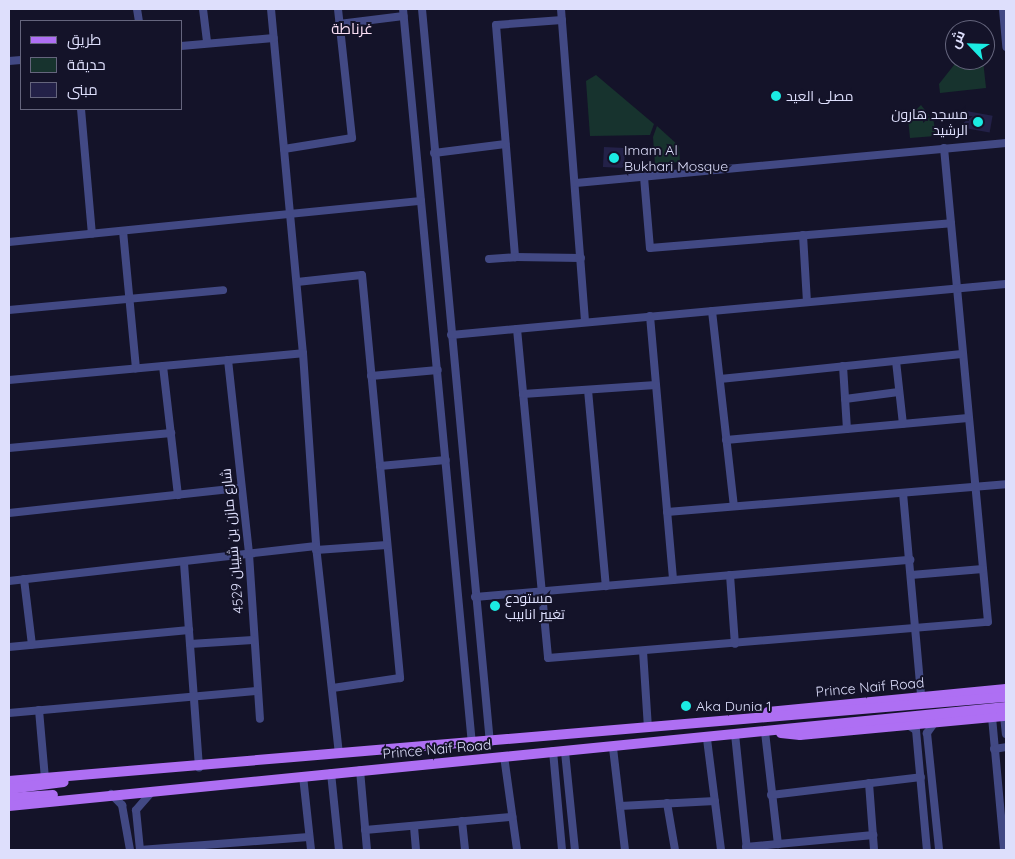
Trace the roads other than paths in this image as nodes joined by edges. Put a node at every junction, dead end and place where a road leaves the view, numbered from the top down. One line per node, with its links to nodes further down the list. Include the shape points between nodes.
1 (203, 9): 11 (street)
2 (271, 9): 10 (street)
3 (338, 9): 9 (street)
4 (422, 9): 19 (street)
5 (561, 9): 8 (street)
6 (1003, 9): 13 (street)
7 (403, 13): 9 (street); 22 (street)
8 (562, 20): 16 (street, via 496,25); 21 (street)
9 (339, 24): 18 (street, via 352,138)
10 (274, 38): 11 (street); 18 (street)
11 (207, 43): 12 (street)
12 (182, 46)
13 (1006, 47)
14 (81, 110): 26 (street)
15 (1006, 143): 17 (street)
16 (506, 144): 19 (street); 29 (street)
17 (944, 148): 20 (street); 24 (street)
18 (284, 149): 23 (street)
19 (434, 153): 43 (street)
20 (644, 177): 21 (street); 27 (street, via 650,248)
21 (576, 183): 30 (street)
22 (421, 200): 23 (street); 51 (street)
23 (290, 215): 25 (street); 32 (street)
24 (951, 223): 27 (street); 34 (street)
25 (123, 231): 26 (street); 36 (street)
26 (92, 234): 28 (street)
27 (803, 235): 37 (street)
28 (9, 242)
29 (515, 257): 30 (street); 31 (street)
30 (581, 258): 41 (street)
31 (489, 259)
32 (297, 282): 44 (street); 52 (street, via 362,275)
33 (1006, 284): 34 (street)
34 (956, 288): 37 (street); 45 (street)
35 (223, 290): 36 (street)
36 (129, 299): 38 (street); 50 (street)
37 (807, 302): 39 (street)
38 (9, 310)
39 (712, 311): 40 (street); 53 (street)
40 (650, 316): 41 (street); 55 (street)
41 (585, 322): 42 (street)
42 (517, 329): 43 (street); 58 (street)
43 (451, 335): 89 (street)
44 (304, 353): 46 (street); 77 (street)
45 (962, 354): 47 (street); 60 (street)
46 (228, 360): 48 (street); 70 (street, شارع مازن بن شيبان 4529)
47 (896, 361): 49 (street); 57 (street)
48 (164, 366): 50 (street); 63 (street)
49 (844, 366): 53 (street); 59 (street)
50 (136, 368): 54 (street)
51 (438, 370): 52 (street); 66 (street)
52 (371, 376): 67 (street)
53 (720, 379): 64 (street)
54 (9, 380)
55 (656, 385): 56 (street); 74 (street)
56 (588, 390): 58 (street); 87 (street)
57 (899, 392): 59 (street); 61 (street)
58 (523, 394): 88 (street)
59 (845, 399): 62 (street)
60 (968, 418): 61 (street); 69 (street)
61 (903, 424): 62 (street)
62 (847, 429): 64 (street)
63 (171, 433): 65 (street); 72 (street)
64 (726, 440): 73 (street)
65 (9, 448)
66 (446, 460): 67 (street); 107 (street)
67 (380, 466): 76 (street)
68 (1006, 484): 69 (street)
69 (974, 487): 71 (street); 81 (street)
70 (240, 488): 72 (street); 78 (street, شارع مازن بن شيبان 4529)
71 (903, 493): 73 (street); 79 (street)
72 (178, 495): 75 (street)
73 (734, 506): 74 (street)
74 (668, 512): 85 (street)
75 (9, 513)
76 (387, 545): 77 (street); 98 (street, via 400,678)
77 (316, 548): 78 (street); 98 (street)
78 (249, 554): 80 (street); 92 (street, شارع مازن بن شيبان 4529)
79 (910, 560): 82 (street); 83 (street)
80 (184, 562): 84 (street); 90 (street)
81 (983, 569): 82 (street); 91 (street, via 988,622)
82 (911, 575): 91 (street)
83 (730, 576): 85 (street); 95 (street)
84 (24, 579): 86 (street); 93 (street)
85 (674, 580): 87 (street)
86 (9, 581)
87 (606, 586): 88 (street)
88 (541, 592): 89 (street); 97 (street, via 548,658)
89 (475, 597): 108 (street)
90 (189, 630): 93 (street); 94 (street)
91 (914, 631): 95 (street); 102 (street)
92 (253, 640): 94 (street); 100 (street, شارع مازن بن شيبان 4529)
93 (32, 644): 96 (street)
94 (190, 644): 101 (street)
95 (736, 644): 97 (street)
96 (9, 647)
97 (643, 651): 114 (street)
98 (333, 688): 126 (street)
99 (1006, 689): 102 (main road, Prince Naif Road)
100 (257, 691): 101 (street); 111 (street, شارع مازن بن شيبان 4529)
101 (194, 696): 104 (street); 128 (street)
102 (921, 696): 109 (main road, Prince Naif Road, via 795,707)
103 (1006, 697): 109 (main road, Prince Naif Road, via 798,716)
104 (39, 710): 105 (street); 134 (street)
105 (9, 713)
106 (1006, 713): 110 (main road, Prince Naif Road); 115 (main road, Prince Naif Road); 117 (street)
107 (470, 716): 108 (street, via 478,720); 120 (street)
108 (486, 716): 119 (street)
109 (736, 717): 114 (main road, Prince Naif Road)
110 (992, 717): 112 (main road, Prince Naif Road); 123 (street)
111 (260, 718)
112 (935, 722): 113 (main road, Prince Naif Road); 172 (street, via 927,733)
113 (908, 724): 115 (main road, Prince Naif Road, via 800,735); 133 (street, via 916,730)
114 (648, 728): 119 (main road, Prince Naif Road)
115 (765, 732): 116 (main road, Prince Naif Road); 141 (street)
116 (735, 734): 118 (main road, Prince Naif Road); 156 (street)
117 (1006, 734)
118 (707, 740): 122 (main road, Prince Naif Road); 144 (street)
119 (490, 743): 120 (main road, Prince Naif Road)
120 (472, 745): 126 (main road, Prince Naif Road)
121 (1006, 747): 123 (street)
122 (613, 748): 125 (main road, Prince Naif Road); 147 (street)
123 (994, 749): 173 (street)
124 (553, 751): 125 (main road, Prince Naif Road); 127 (main road, Prince Naif Road); 142 (street)
125 (565, 752): 140 (street)
126 (339, 754): 128 (main road, Prince Naif Road)
127 (504, 756): 129 (main road, Prince Naif Road); 148 (street)
128 (199, 768): 130 (main road, Prince Naif Road)
129 (360, 770): 131 (main road, Prince Naif Road); 151 (street)
130 (117, 773): 134 (main road, Prince Naif Road); 137 (main road, Prince Naif Road)
131 (331, 773): 132 (main road, Prince Naif Road); 160 (street)
132 (303, 776): 138 (main road, Prince Naif Road); 153 (street)
133 (921, 777): 136 (street); 171 (street)
134 (45, 778): 135 (main road, Prince Naif Road)
135 (9, 782)
136 (869, 783): 141 (street); 152 (street)
137 (9, 789)
138 (151, 793): 139 (main road, Prince Naif Road); 158 (street, via 136,810)
139 (111, 794): 143 (main road, Prince Naif Road); 146 (main road, Prince Naif Road); 157 (street, via 122,806)
140 (570, 795): 142 (street); 166 (street)
141 (771, 796): 154 (street)
142 (557, 797): 165 (street)
143 (9, 798)
144 (715, 801): 145 (street); 169 (street)
145 (667, 803): 147 (street); 168 (street)
146 (9, 806)
147 (620, 806): 167 (street)
148 (512, 817): 149 (street); 164 (street)
149 (462, 821): 150 (street); 163 (street)
150 (414, 827): 151 (street); 162 (street)
151 (366, 830): 161 (street)
152 (873, 835): 154 (street); 170 (street)
153 (309, 837): 155 (street); 159 (street)
154 (778, 844): 156 (street)
155 (191, 848): 158 (street)
156 (747, 848)
157 (130, 850)
158 (140, 850)
159 (311, 850)
160 (339, 850)
161 (367, 850)
162 (416, 850)
163 (466, 850)
164 (517, 850)
165 (562, 850)
166 (575, 850)
167 (625, 850)
168 (675, 850)
169 (721, 850)
170 (874, 850)
171 (927, 850)
172 (939, 850)
173 (1004, 850)

